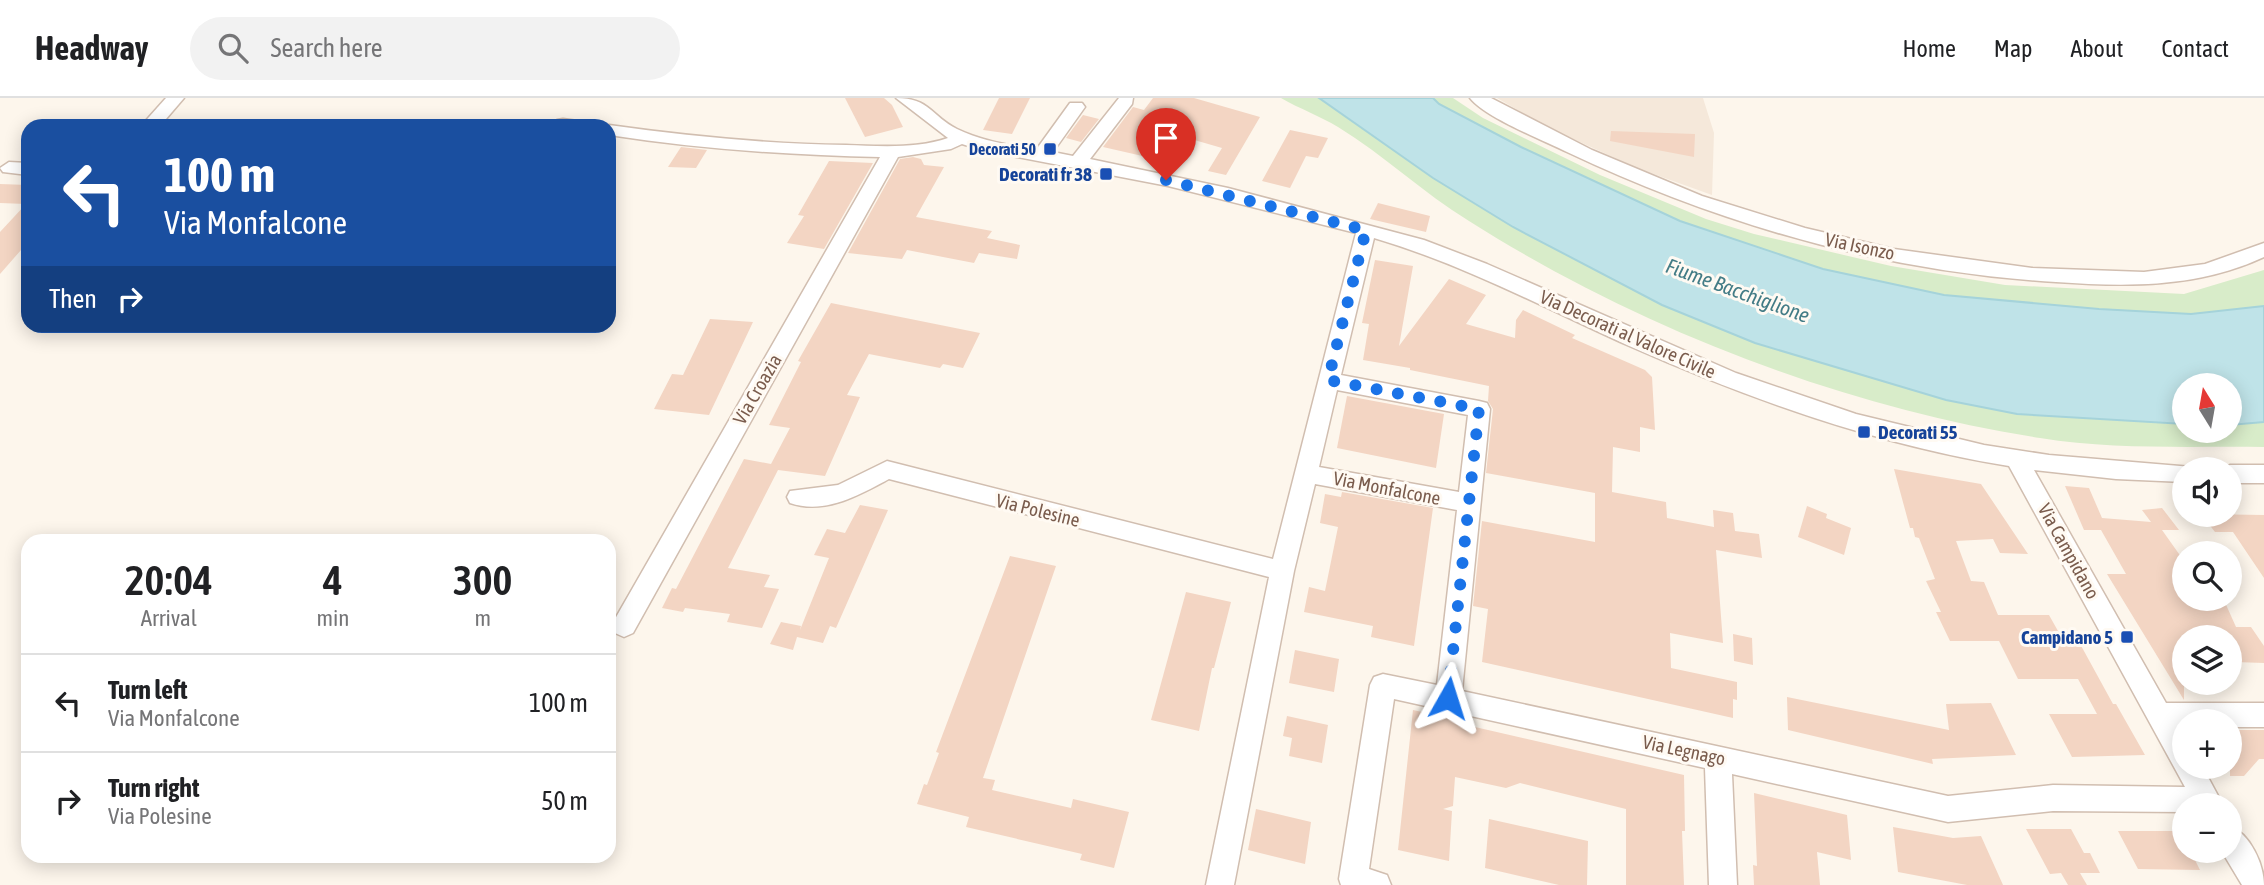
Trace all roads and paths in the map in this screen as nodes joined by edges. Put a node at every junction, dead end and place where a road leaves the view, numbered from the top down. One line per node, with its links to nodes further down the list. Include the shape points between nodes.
1 (175, 98): 6 (street)
2 (905, 98): 8 (street, Via Decorati al Valore Civile)
3 (1479, 98): 15 (street, Via Isonzo, via 1610,165 1699,202 1773,226 1890,253 2011,272 2103,278 2181,275 2241,260)
4 (1126, 100): 11 (street)
5 (1076, 107): 10 (street)
6 (156, 119)
7 (616, 131): 9 (street, via 747,147)
8 (960, 137): 9 (street, via 950,144); 10 (street, Via Decorati al Valore Civile)
9 (892, 152): 25 (street, Via Croazia)
10 (1041, 156): 11 (street, Via Decorati al Valore Civile)
11 (1077, 163): 14 (street, Via Decorati al Valore Civile, via 1211,189)
12 (9, 168): 13 (street)
13 (21, 169)
14 (1366, 230): 16 (street); 17 (street, Via Decorati al Valore Civile, via 1462,261 1666,353 1774,395 1934,444)
15 (2264, 249)
16 (1328, 380): 19 (street); 23 (street, Via Monfalcone, via 1479,409)
17 (2018, 461): 18 (street, Via Decorati al Valore Civile); 27 (street, Via Campidano)
18 (2172, 472)
19 (1305, 473): 23 (street, Via Monfalcone); 24 (street)
20 (2242, 474): 21 (street)
21 (2264, 474)
22 (798, 497): 24 (street, Via Polesine, via 842,494 892,470)
23 (1469, 503): 26 (street, Via Monfalcone)
24 (1282, 571): 33 (street)
25 (624, 626)
26 (1448, 698): 30 (street, Via Legnago); 34 (street, Via Legnago, via 1383,685 1353,879)
27 (2160, 715): 28 (street); 29 (street, Via Campidano)
28 (2264, 715)
29 (2172, 738)
30 (1718, 757): 31 (street, Via Legnago, via 1948,809 2053,797); 35 (street)
31 (2172, 801)
32 (2242, 859): 36 (street)
33 (1220, 885)
34 (1377, 885)
35 (1723, 885)
36 (2258, 885)

